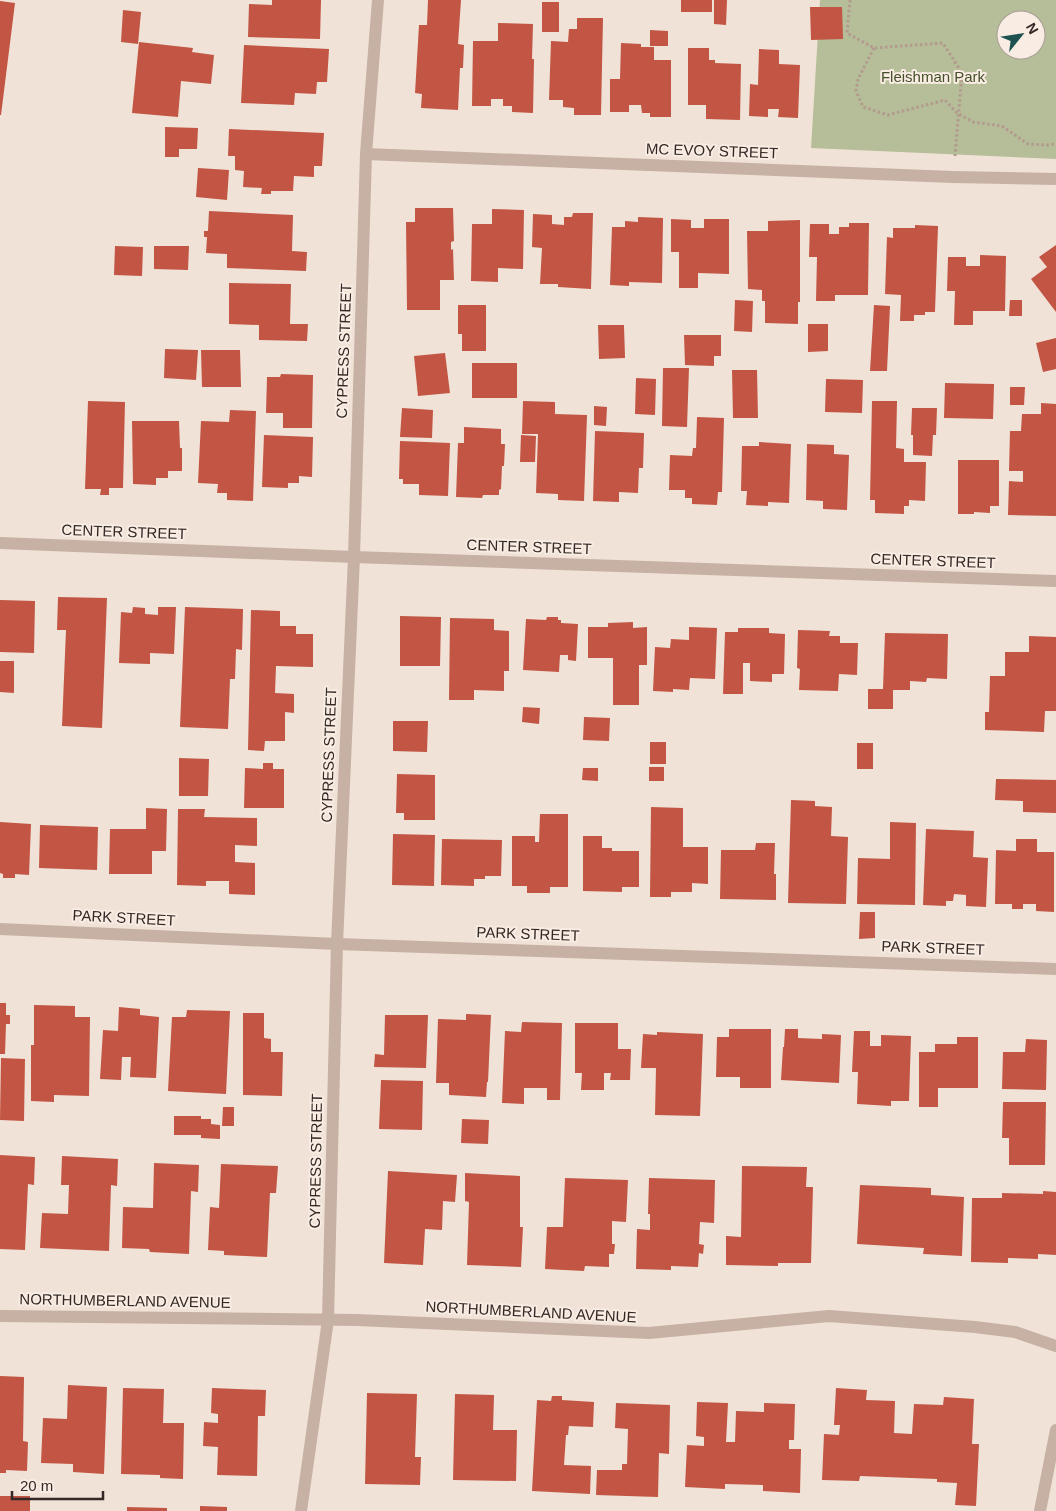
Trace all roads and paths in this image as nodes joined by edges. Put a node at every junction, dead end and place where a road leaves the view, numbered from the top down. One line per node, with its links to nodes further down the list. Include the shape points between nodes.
1 (378, 0): 6 (street, CYPRESS STREET)
2 (850, 0): 3 (path, via 847,33)
3 (874, 48): 4 (path, via 943,43 962,72); 4 (path, via 858,79 856,91 863,108 888,115 945,100)
4 (958, 114): 5 (path, via 973,122 1002,126 1028,144); 7 (path)
5 (1056, 144)
6 (366, 154): 7 (street, MC EVOY STREET); 10 (street, CYPRESS STREET)
7 (953, 176): 8 (street, MC EVOY STREET)
8 (1056, 179)
9 (0, 543): 10 (street, CENTER STREET)
10 (354, 557): 11 (street, CENTER STREET); 13 (street, CYPRESS STREET)
11 (1056, 581)
12 (0, 929): 13 (street, PARK STREET)
13 (338, 944): 14 (street, PARK STREET); 16 (street, CYPRESS STREET)
14 (1056, 969)
15 (0, 1316): 16 (street, NORTHUMBERLAND AVENUE)
16 (328, 1320): 17 (street, NORTHUMBERLAND AVENUE, via 649,1333 829,1316 1015,1332); 19 (street, CYPRESS STREET)
17 (1056, 1346)
18 (1056, 1430): 20 (street)
19 (302, 1511)
20 (1040, 1511)

